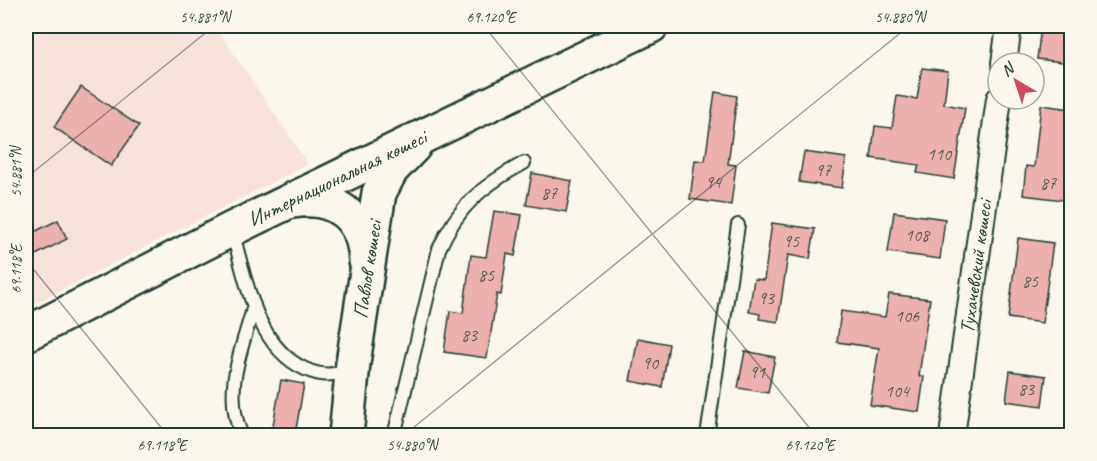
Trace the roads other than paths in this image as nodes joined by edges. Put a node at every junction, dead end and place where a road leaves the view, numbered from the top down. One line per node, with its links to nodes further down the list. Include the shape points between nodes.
1 (651, 26): 5 (street, Интернациональная көшесі)
2 (1009, 26): 3 (street)
3 (1006, 51)
4 (997, 111): 18 (street, Тухачевский көшесі)
5 (439, 128): 7 (street, Интернациональная көшесі); 10 (street, Павлов көшесі, via 399,159 385,180 376,208)
6 (524, 163): 16 (lane, via 501,175 472,199 445,236)
7 (291, 201): 9 (street, Интернациональная көшесі); 10 (street, via 330,203 350,216 362,236)
8 (738, 225): 17 (lane)
9 (232, 230): 11 (lane); 12 (street, Интернациональная көшесі)
10 (366, 275): 13 (street, Павлов көшесі)
11 (254, 305): 13 (lane, via 266,333 300,367 330,375); 14 (lane, via 232,387 234,415)
12 (26, 334)
13 (353, 363): 15 (street, Павлов көшесі)
14 (242, 435)
15 (345, 435)
16 (394, 435)
17 (707, 435)
18 (952, 435)

